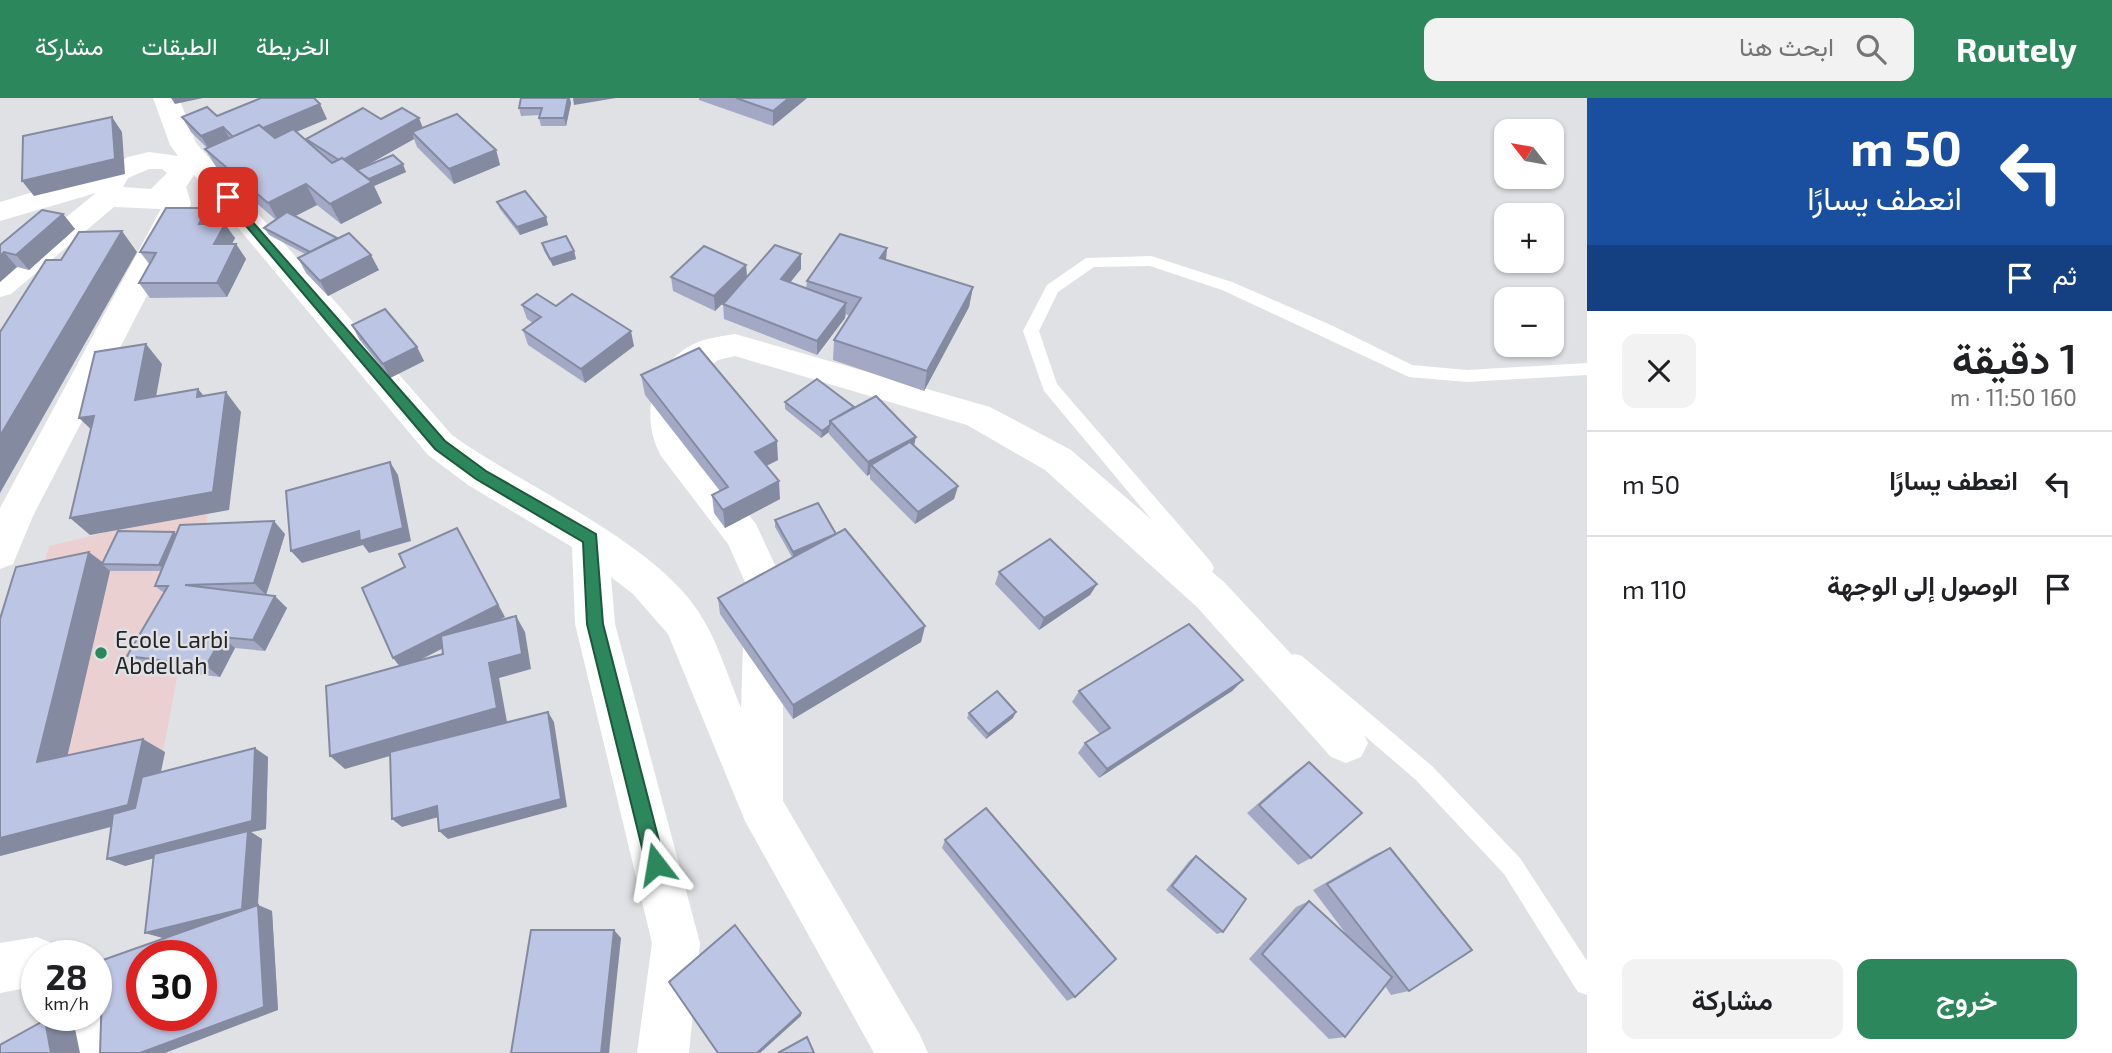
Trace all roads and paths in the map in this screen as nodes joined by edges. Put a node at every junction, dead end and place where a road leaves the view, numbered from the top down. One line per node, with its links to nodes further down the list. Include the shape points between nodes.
1 (166, 98): 2 (street)
2 (177, 178): 3 (street, via 128,201); 3 (street, via 131,165); 7 (street, via 440,445 481,475); 8 (street, via 173,218 15,515)
3 (112, 186): 4 (street); 5 (street)
4 (0, 212)
5 (0, 287)
6 (1587, 369): 13 (lane, via 1467,376 1409,372 1227,286 1151,261 1091,262 1052,289 1031,331 1050,387 1186,550 1277,647 1424,773 1512,866)
7 (590, 539): 10 (street, via 647,582 684,623); 16 (street, via 595,624 676,943)
8 (0, 552)
9 (1346, 743): 10 (street, via 1211,594 1058,460 978,416 735,345 708,351 679,372 665,407 673,446 743,535 764,582)
10 (761, 804): 17 (street)
11 (21, 964): 12 (street)
12 (0, 968)
13 (1587, 983)
14 (87, 1031): 15 (street)
15 (90, 1053)
16 (663, 1053)
17 (902, 1053)

